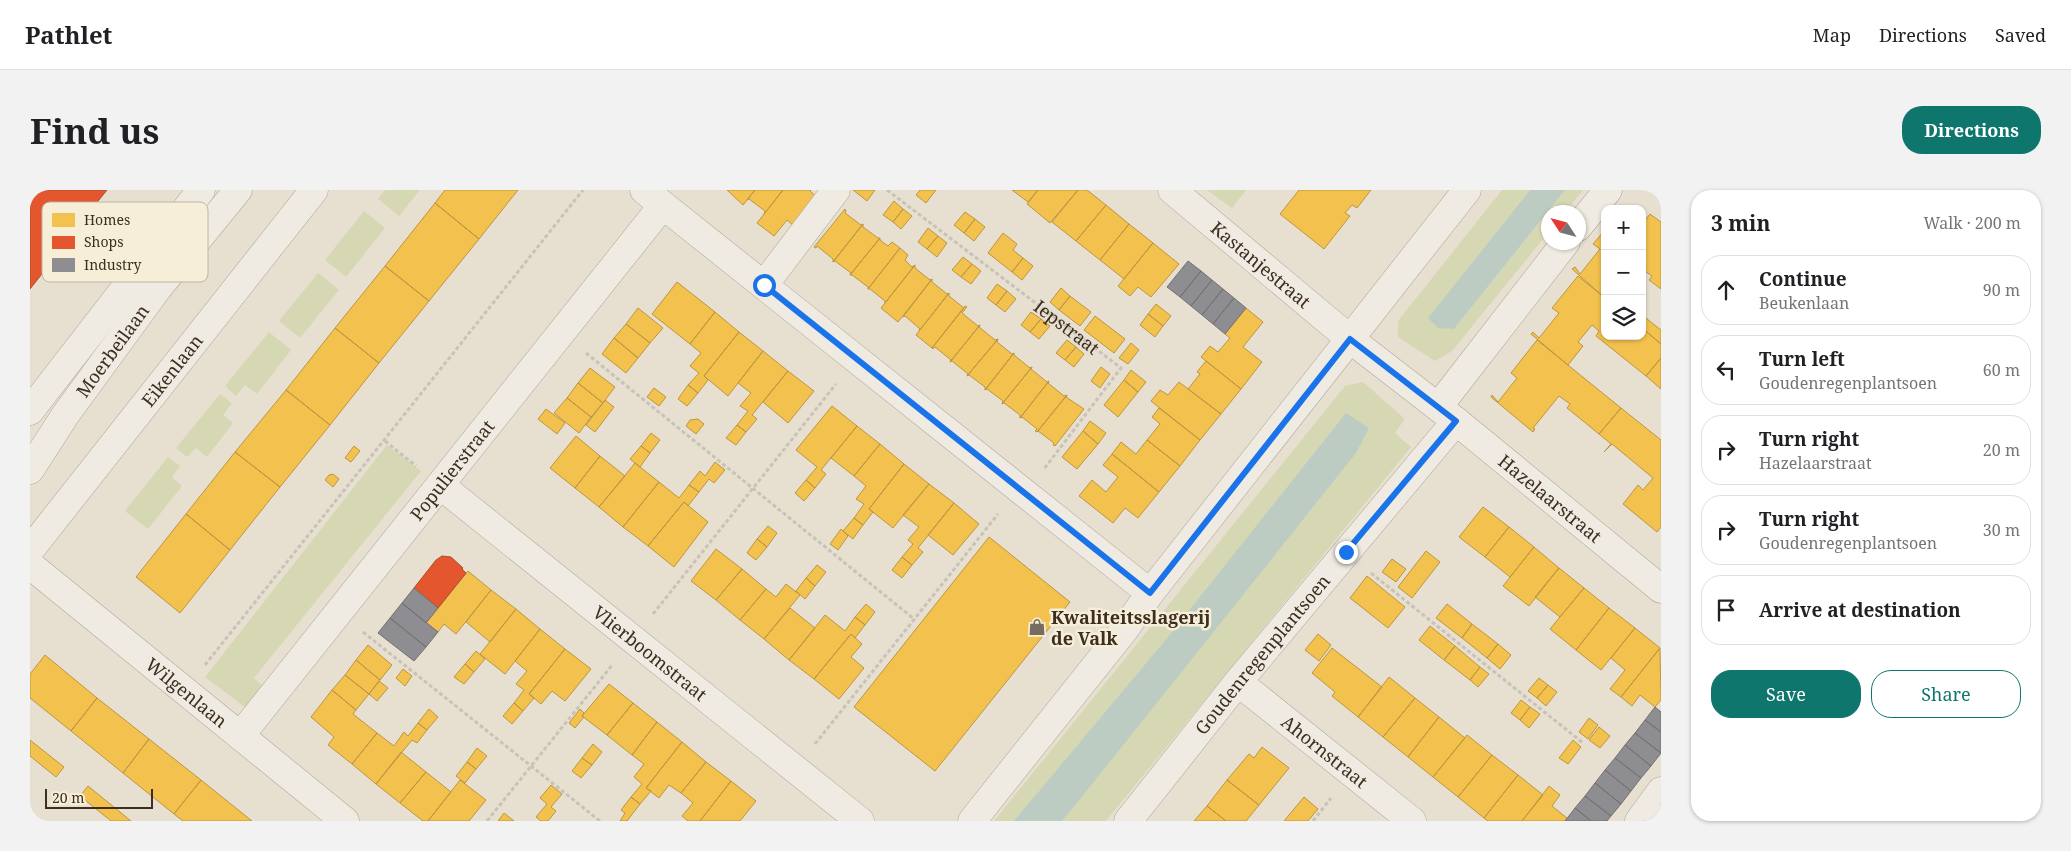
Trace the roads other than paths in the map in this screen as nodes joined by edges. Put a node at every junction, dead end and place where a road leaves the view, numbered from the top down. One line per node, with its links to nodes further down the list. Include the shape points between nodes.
1 (201, 190): 9 (street, Moerbeilaan)
2 (238, 190): 11 (street, Moerbeilaan)
3 (314, 190): 21 (street, Eikenlaan)
4 (836, 190): 15 (street)
5 (1172, 190): 16 (street, Kastanjestraat)
6 (1467, 190): 16 (street)
7 (1608, 190): 10 (street)
8 (653, 197): 15 (street); 20 (street, Populierstraat, via 561,333)
9 (192, 202)
10 (1586, 217)
11 (208, 227)
12 (1560, 250): 18 (street)
13 (130, 282): 17 (street, Moerbeilaan)
14 (163, 282): 19 (street, Moerbeilaan, via 66,414)
15 (764, 285): 24 (street)
16 (1350, 339): 18 (street, Hazelaarstraat); 24 (street)
17 (30, 411)
18 (1447, 414): 23 (street, Hazelaarstraat); 25 (street, Goudenregenplantsoen, via 1346,552)
19 (30, 470)
20 (440, 485): 26 (street, Populierstraat); 29 (street, Vlierboomstraat)
21 (30, 550)
22 (30, 565): 26 (street, Wilgenlaan)
23 (1661, 589)
24 (1150, 593): 30 (street)
25 (1238, 682): 31 (street, Goudenregenplantsoen); 32 (street, Ahornstraat)
26 (240, 736): 28 (street, Wilgenlaan)
27 (1661, 791): 33 (street)
28 (331, 817)
29 (860, 821)
30 (972, 821)
31 (1128, 821)
32 (1412, 821)
33 (1638, 821)

